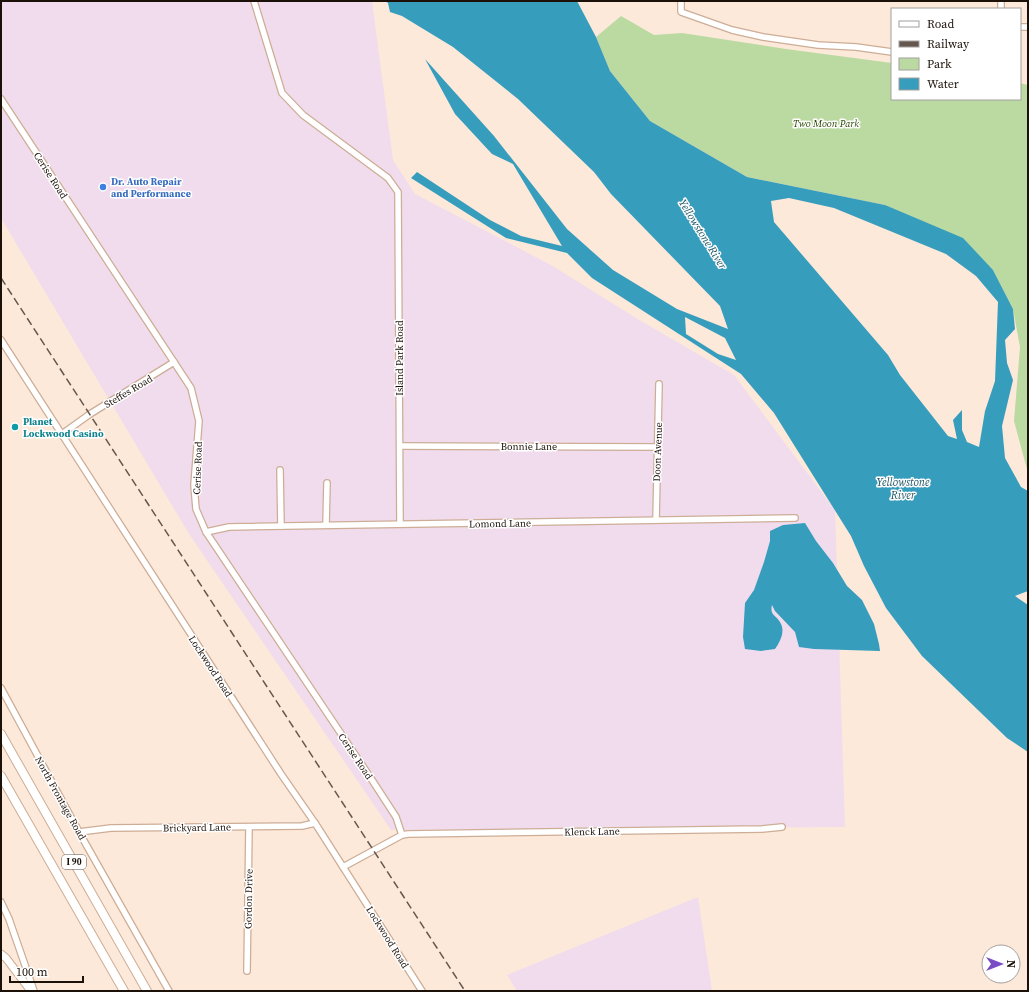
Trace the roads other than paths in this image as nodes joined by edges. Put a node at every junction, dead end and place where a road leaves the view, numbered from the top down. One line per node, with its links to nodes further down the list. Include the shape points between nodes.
1 (254, 1): 9 (street, Island Park Road, via 282,93 303,115 388,178 398,192)
2 (681, 1): 3 (street, via 681,12 732,30 818,45)
3 (891, 52)
4 (1, 99): 6 (street, Cerise Road)
5 (1, 340): 8 (street, Lockwood Road)
6 (174, 362): 8 (street, Steffes Road); 18 (street, Cerise Road, via 191,388 200,421 194,485 196,509)
7 (659, 384): 10 (street, Doon Avenue)
8 (62, 434): 22 (street, Lockwood Road)
9 (400, 446): 10 (street, Bonnie Lane); 15 (street, Island Park Road)
10 (658, 447): 14 (street, Doon Avenue)
11 (280, 470): 17 (street)
12 (327, 483): 16 (street)
13 (795, 518): 14 (street, Lomond Lane)
14 (656, 520): 15 (street, Lomond Lane)
15 (400, 524): 16 (street, Lomond Lane)
16 (326, 525): 17 (street, Lomond Lane)
17 (281, 526): 18 (street, Lomond Lane, via 229,527)
18 (206, 532): 26 (street, Cerise Road, via 396,817)
19 (1, 688): 25 (street, North Frontage Road)
20 (1, 734): 33 (highway, I 90)
21 (1, 776): 32 (highway, I 90)
22 (315, 823): 23 (street, Brickyard Lane, via 302,826); 27 (street, Lockwood Road)
23 (249, 827): 25 (street, Brickyard Lane, via 111,828); 30 (street, Gordon Drive)
24 (782, 827): 26 (street, Klenck Lane)
25 (79, 832): 34 (street, North Frontage Road)
26 (402, 835): 27 (street)
27 (343, 867): 35 (street, Lockwood Road)
28 (1, 902): 31 (street)
29 (1, 954): 31 (main road)
30 (247, 971)
31 (32, 991)
32 (124, 991)
33 (147, 991)
34 (169, 991)
35 (422, 991)

